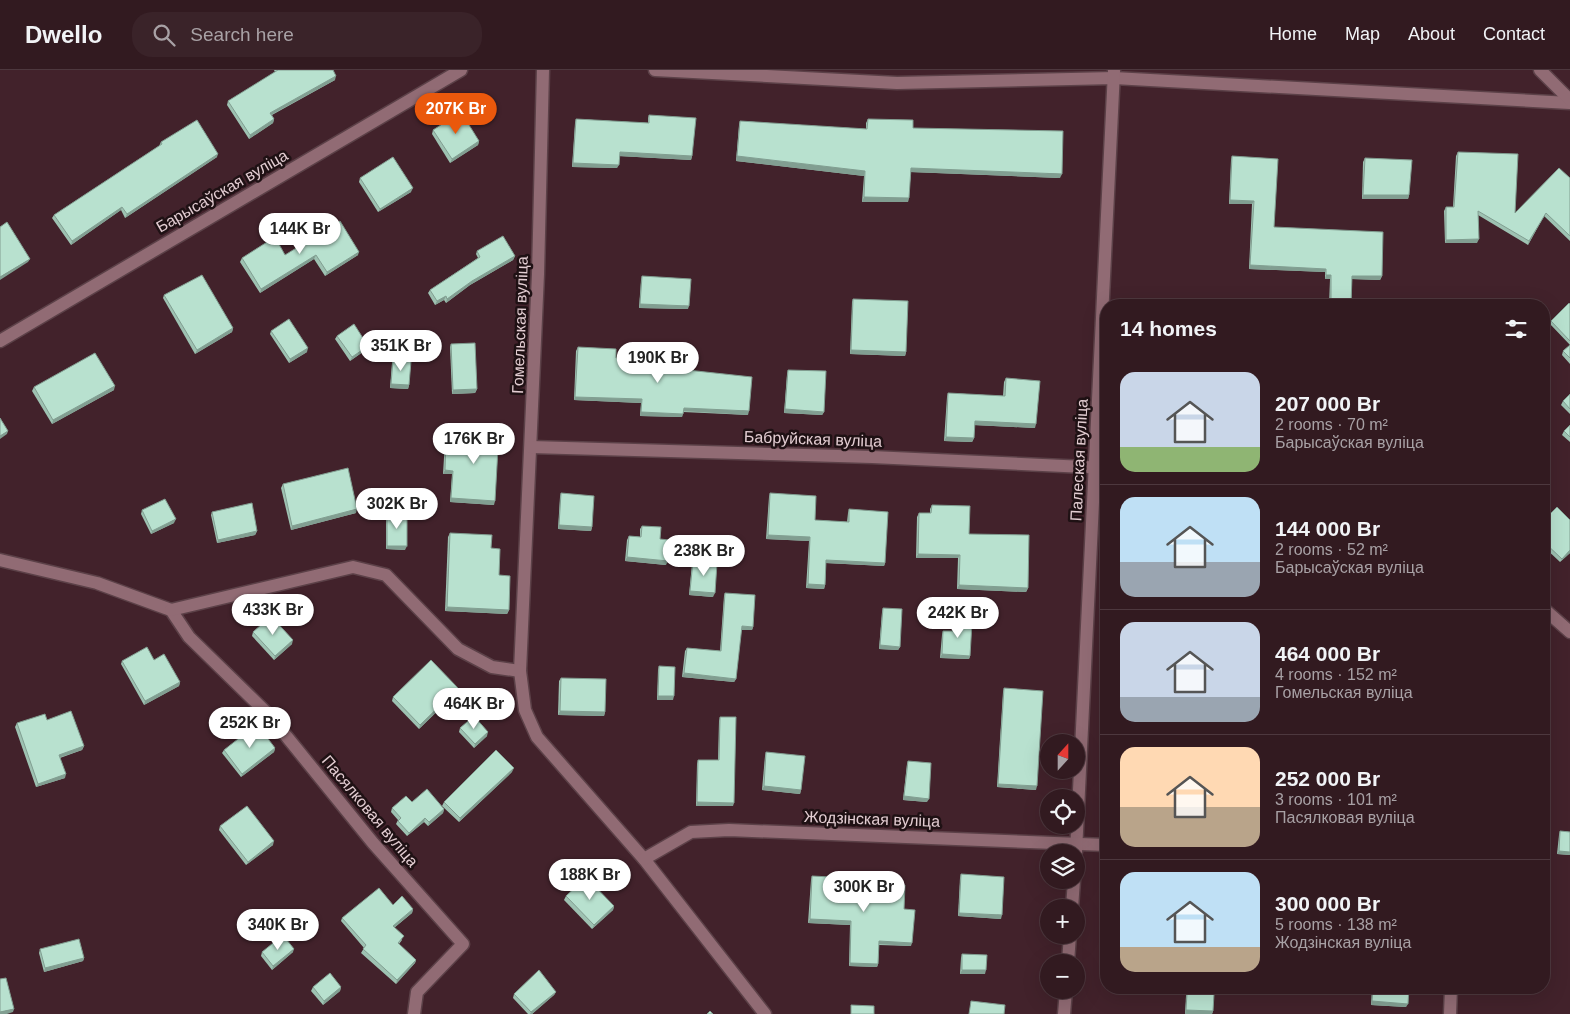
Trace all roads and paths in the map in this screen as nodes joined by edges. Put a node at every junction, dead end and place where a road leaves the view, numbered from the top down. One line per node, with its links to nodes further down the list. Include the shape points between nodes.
1 (460, 70): 8 (street, Барысаўская вуліца)
2 (543, 70): 9 (street, Гомельская вуліца)
3 (655, 70): 5 (street, via 897,83)
4 (1540, 70): 6 (street)
5 (1114, 74): 6 (street); 7 (street, Палеская вуліца)
6 (1570, 101)
7 (1107, 299)
8 (0, 341)
9 (531, 447): 10 (street, Бабруйская вуліца); 16 (street, Гомельская вуліца)
10 (1100, 467)
11 (1100, 482): 17 (street, Палеская вуліца)
12 (0, 560): 13 (street, via 97,583)
13 (171, 610): 16 (street, via 353,567 386,575 458,649 492,667); 24 (street, Пасялковая вуліца, via 189,637 270,716 373,843 463,944 417,992)
14 (1550, 614): 15 (street)
15 (1570, 632)
16 (520, 671): 21 (street, Гомельская вуліца, via 525,710 537,737)
17 (1076, 844)
18 (1040, 846): 21 (street, Жодзінская вуліца, via 729,830 691,832)
19 (1100, 846): 20 (street, Жодзінская вуліца)
20 (1085, 847)
21 (644, 858): 25 (street, Гомельская вуліца)
22 (1451, 994): 27 (street)
23 (1065, 999): 26 (street)
24 (414, 1014)
25 (765, 1014)
26 (1064, 1014)
27 (1450, 1014)

